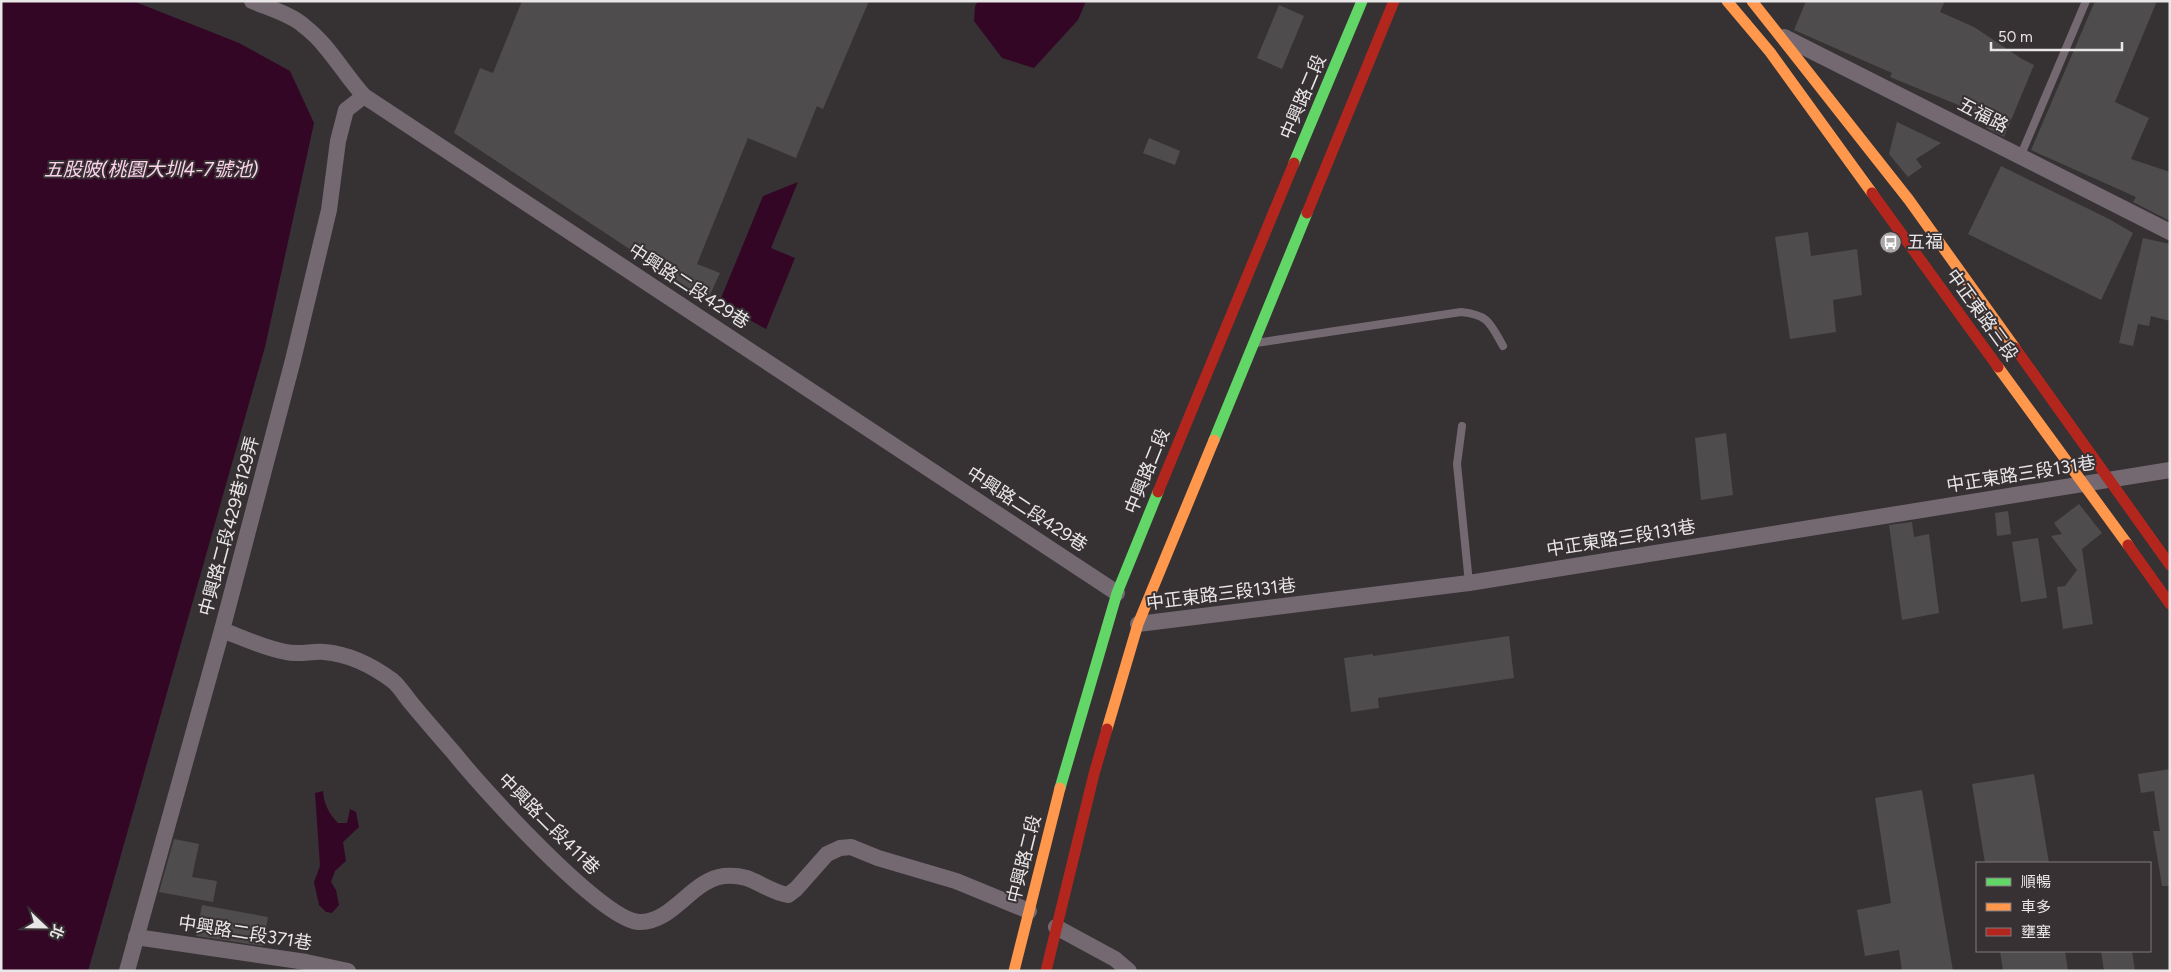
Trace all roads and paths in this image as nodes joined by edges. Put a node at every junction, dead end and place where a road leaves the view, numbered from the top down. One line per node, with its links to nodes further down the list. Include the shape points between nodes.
1 (252, 1): 9 (street, 中興路二段429巷, via 303,24 330,52)
2 (1362, 1): 7 (street, 中興路二段)
3 (1394, 1): 7 (street, 中興路二段)
4 (1727, 1): 17 (street, 中正東路三段, via 1770,52)
5 (1752, 1): 8 (street, 中正東路三段)
6 (2086, 1): 10 (lane)
7 (1368, 26): 12 (street, 中興路二段); 20 (street, 中興路二段, via 1215,350)
8 (1778, 34): 10 (street, 五福路); 16 (street, 中正東路三段, via 1909,200)
9 (364, 96): 20 (street, 中興路二段429巷); 23 (street, 中興路二段429巷129弄, via 346,110 338,142 330,210)
10 (2020, 156): 11 (street, 五福路)
11 (2170, 232)
12 (1254, 344): 13 (lane, via 1461,312 1478,314 1491,324); 22 (street, 中興路二段)
13 (1503, 346)
14 (1462, 426): 19 (lane, via 1457,464)
15 (2170, 470): 16 (street, 中正東路三段131巷)
16 (2108, 480): 17 (street, 中正東路三段131巷); 18 (street, 中正東路三段)
17 (2082, 485): 19 (street, 中正東路三段131巷); 21 (street, 中正東路三段)
18 (2170, 565)
19 (1469, 583): 22 (street, 中正東路三段131巷)
20 (1117, 592): 22 (street); 24 (street, 中興路二段, via 1065,767)
21 (2170, 604)
22 (1138, 624): 25 (street, 中興路二段, via 1094,774)
23 (222, 630): 24 (street, 中興路二段411巷, via 289,653 324,652 352,658 394,682 467,770 552,860 597,899 622,916 639,922 660,916 677,906 694,888 723,876 748,877 777,893 788,895 827,854 851,847 956,881); 26 (street, 中興路二段429巷129弄)
24 (1029, 911): 25 (street); 29 (street, 中興路二段)
25 (1056, 927): 30 (street, 中興路二段); 31 (street, via 1115,959)
26 (136, 936): 27 (street, 中興路二段429巷129弄); 28 (street, 中興路二段371巷)
27 (127, 971)
28 (348, 971)
29 (1014, 971)
30 (1046, 971)
31 (1129, 971)

